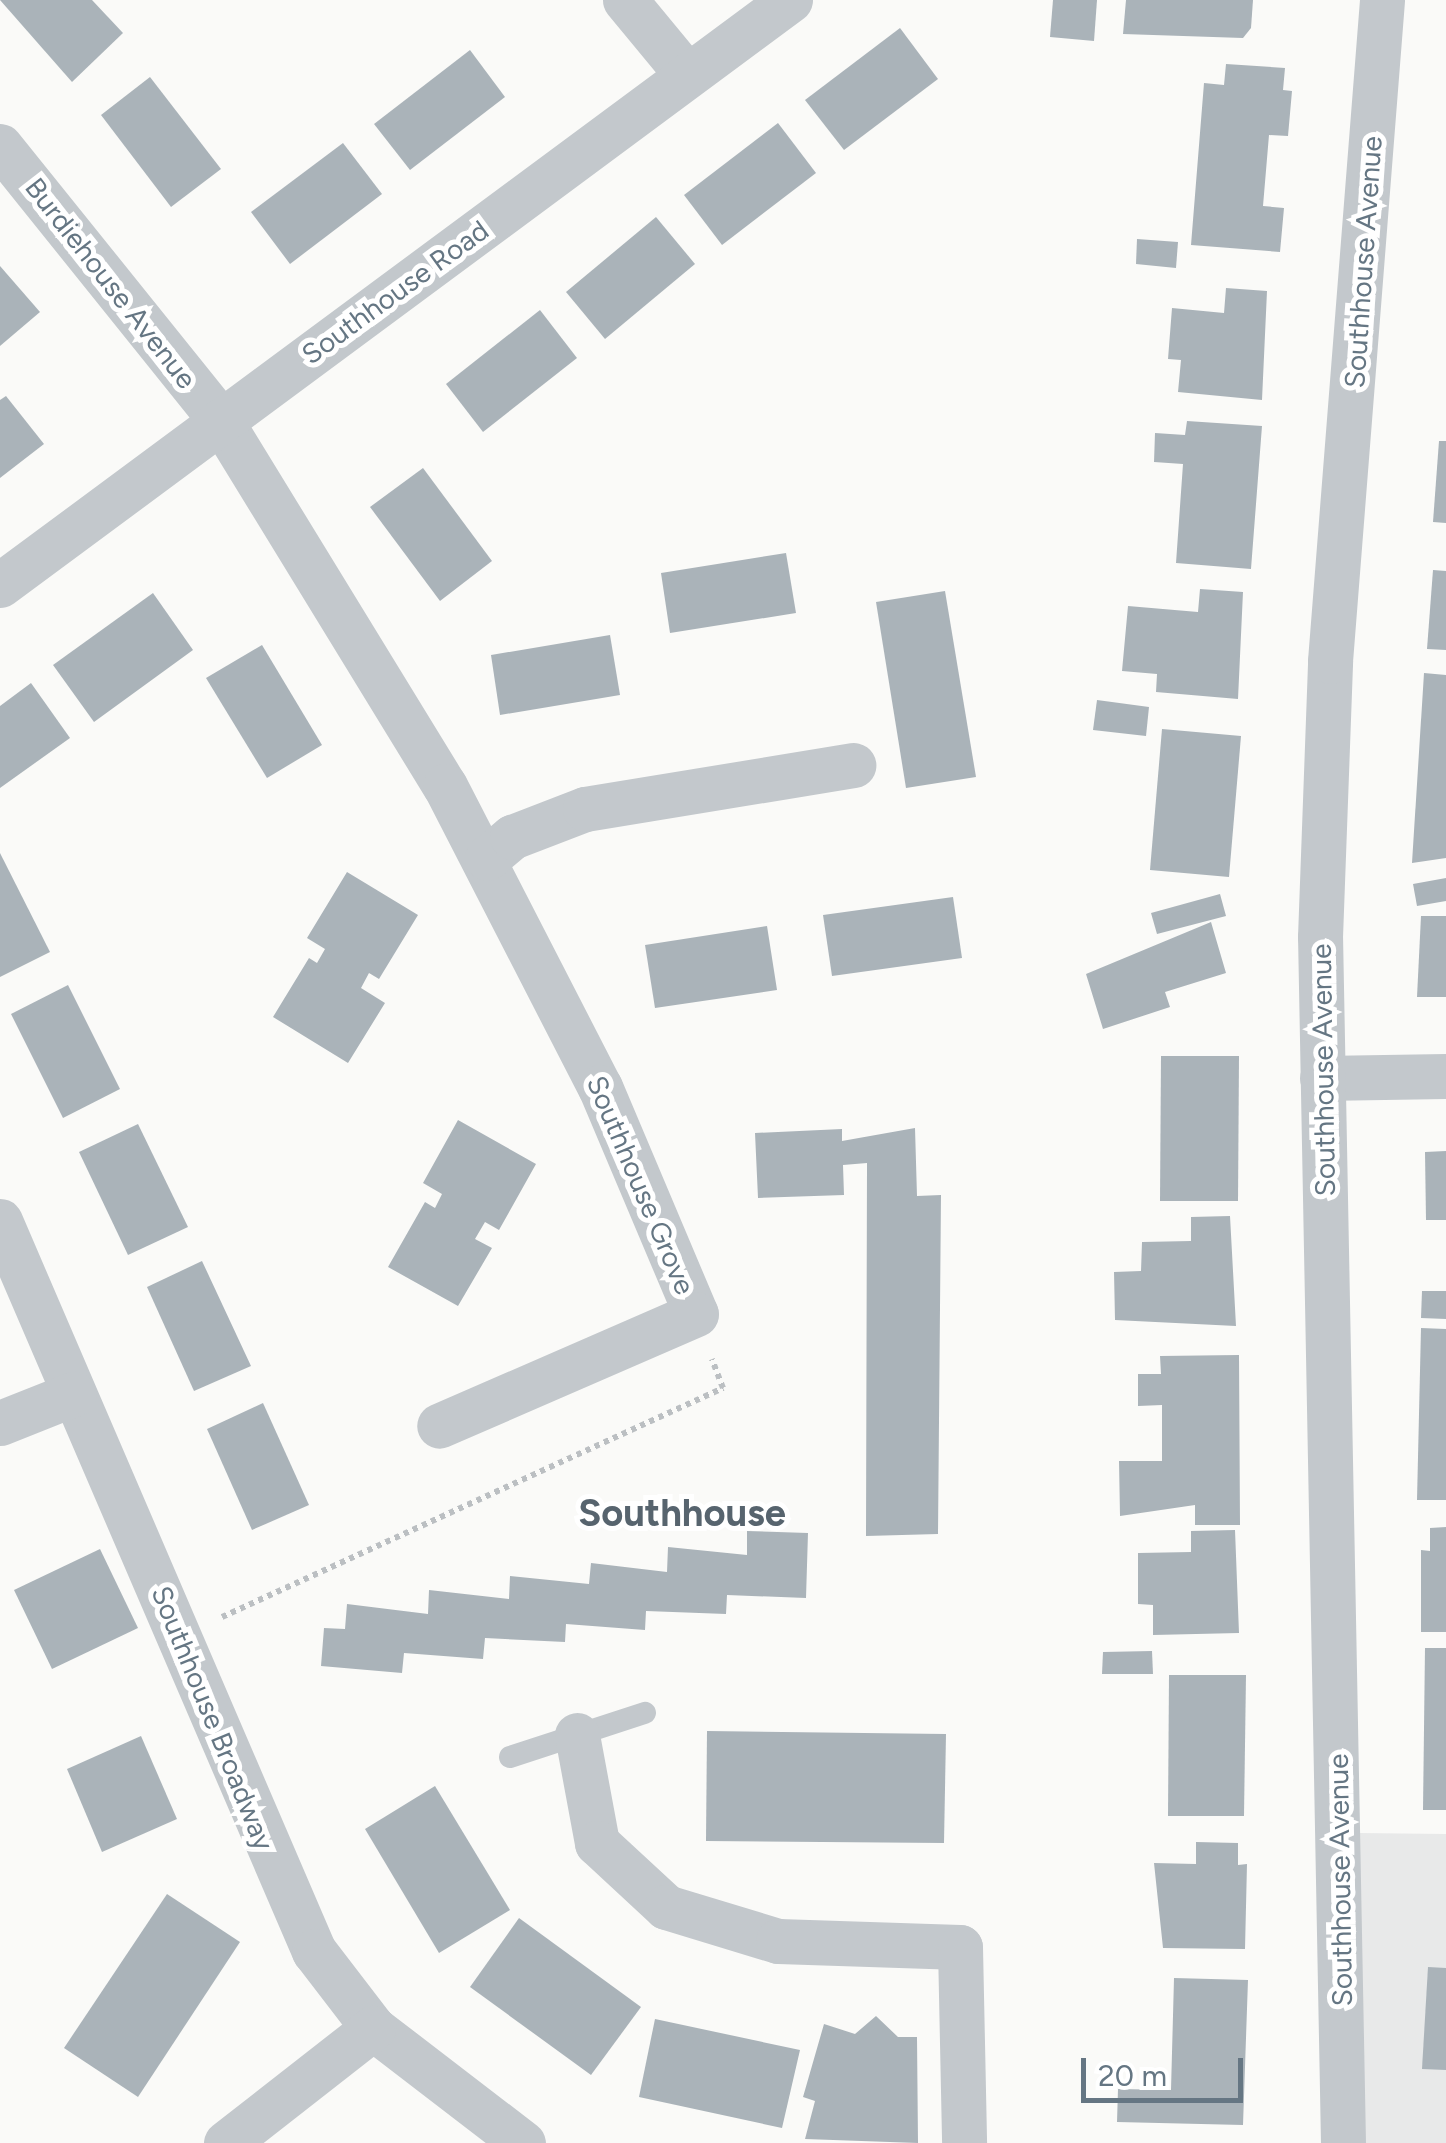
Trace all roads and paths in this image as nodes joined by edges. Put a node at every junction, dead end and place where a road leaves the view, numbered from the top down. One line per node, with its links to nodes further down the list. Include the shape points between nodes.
1 (625, 0): 4 (street)
2 (790, 0): 4 (street, Southhouse Road)
3 (1382, 0): 11 (street, Southhouse Avenue, via 1330,661)
4 (686, 75): 6 (street, Southhouse Road)
5 (0, 146): 6 (street, Burdiehouse Avenue)
6 (221, 420): 7 (street, Southhouse Road); 9 (street, Southhouse Grove)
7 (0, 585)
8 (853, 764): 9 (street, via 585,808)
9 (486, 858): 13 (street, Southhouse Grove, via 648,1192)
10 (1446, 1076): 11 (street)
11 (1322, 1078): 25 (street, Southhouse Avenue)
12 (0, 1221): 14 (street, Southhouse Broadway)
13 (696, 1314): 16 (street, Southhouse Grove); 17 (path, via 723,1388)
14 (73, 1394): 15 (street); 17 (street, Southhouse Broadway)
15 (0, 1423)
16 (439, 1426)
17 (180, 1636): 21 (street, Southhouse Broadway, via 282,1888 314,1951)
18 (645, 1713): 19 (lane)
19 (577, 1735): 20 (lane); 24 (street, via 598,1843 666,1907 778,1942 960,1947)
20 (510, 1757)
21 (374, 2028): 22 (street); 23 (street, Southhouse Broadway)
22 (226, 2143)
23 (523, 2143)
24 (964, 2143)
25 (1343, 2143)

